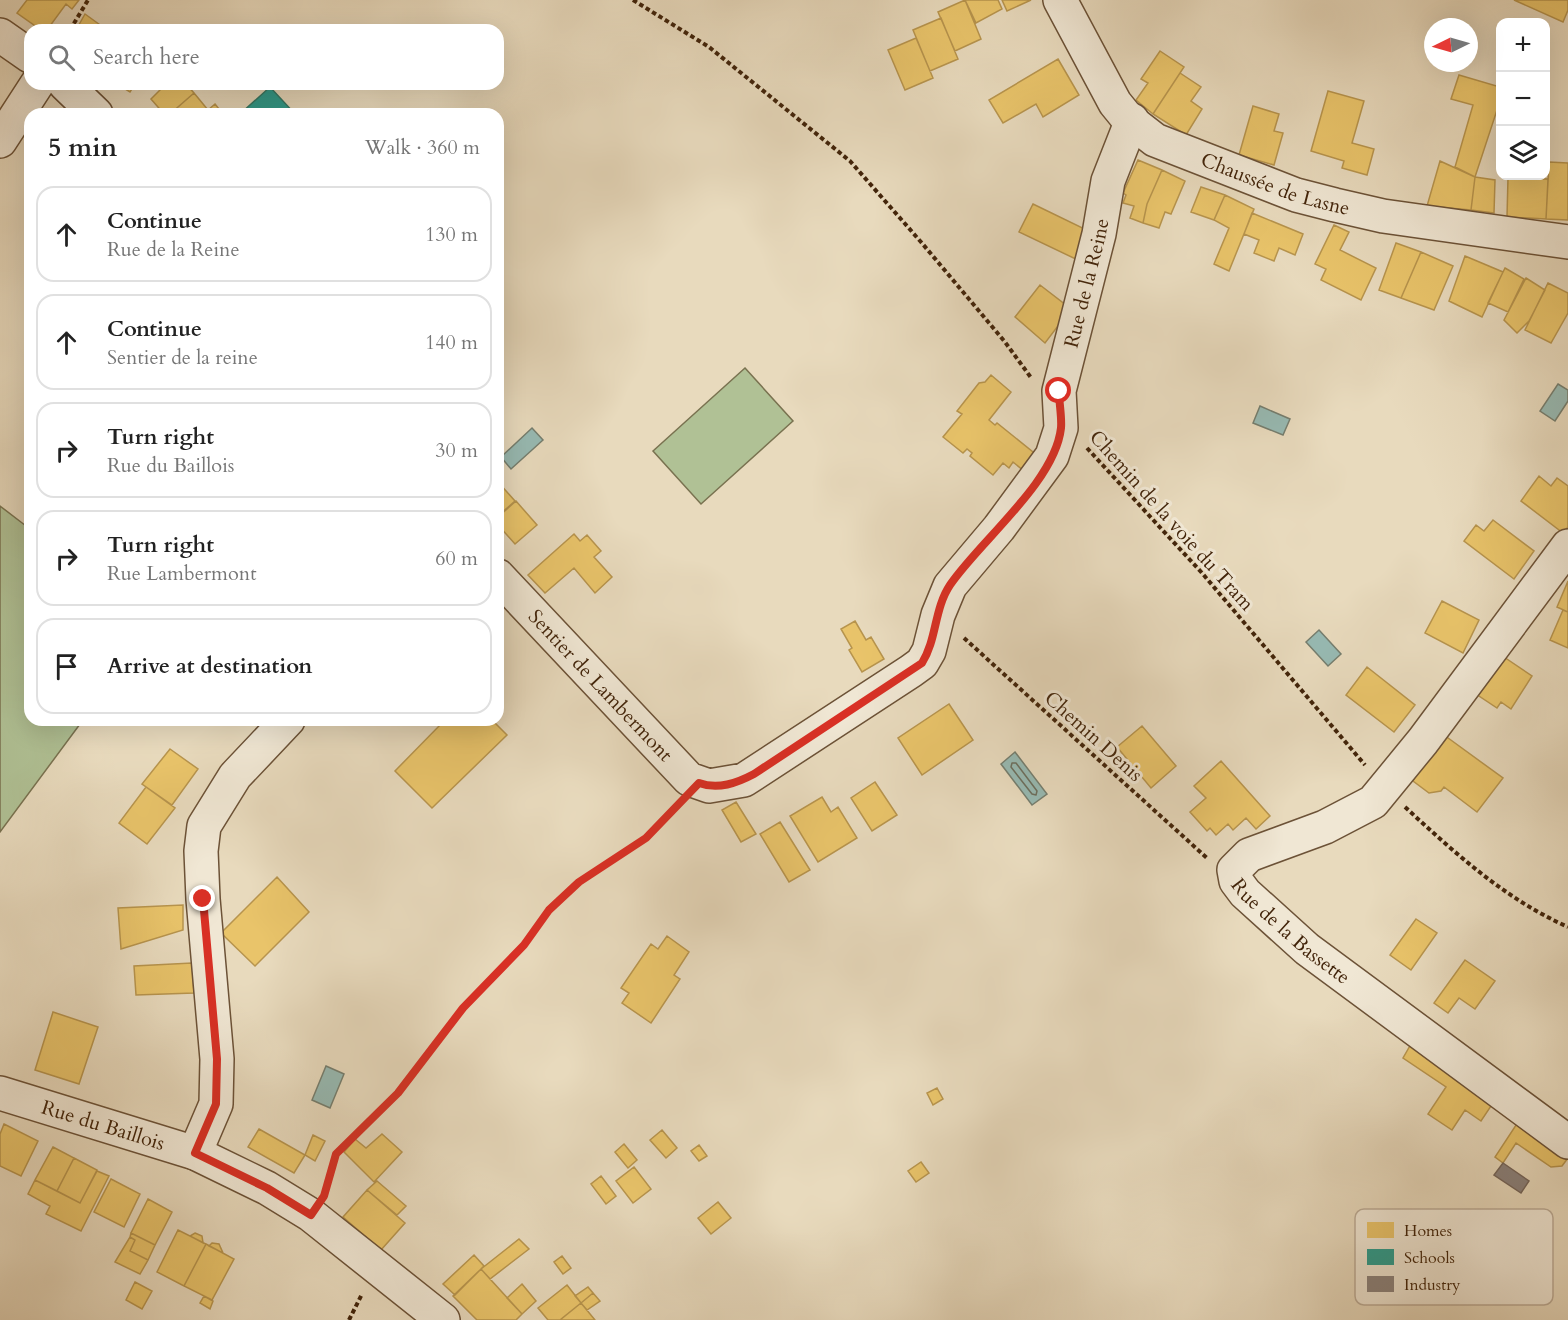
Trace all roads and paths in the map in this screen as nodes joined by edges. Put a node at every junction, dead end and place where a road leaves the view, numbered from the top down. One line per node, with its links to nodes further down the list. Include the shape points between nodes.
1 (88, 0): 4 (path)
2 (633, 0): 13 (path, via 709,47 850,161 997,333)
3 (1060, 0): 10 (street, Chaussée de Lasne, via 1115,104)
4 (74, 24)
5 (0, 34): 6 (street)
6 (24, 52)
7 (33, 90): 11 (street)
8 (71, 90): 9 (street)
9 (90, 108)
10 (1132, 120): 12 (street, Chaussée de Lasne, via 1155,140 1296,195 1383,216); 14 (street, Rue de la Reine, via 1108,181 1099,234 1059,391)
11 (0, 141)
12 (1568, 242)
13 (1032, 380)
14 (1060, 418): 17 (street, Rue de la Reine, via 1061,428 1052,456 950,586); 20 (path, Chemin de la voie du Tram, via 1202,573)
15 (1568, 546): 20 (street, Rue de la Bassette)
16 (504, 582): 19 (street, Sentier de Lambermont, via 689,779)
17 (938, 615): 19 (street, Rue de la Reine, via 929,651 911,671 754,774 724,785); 21 (path, Chemin Denis, via 1215,866)
18 (282, 726): 25 (street, via 235,776 204,826 203,899 217,1059 216,1104)
19 (704, 784): 26 (path, via 646,838 579,882 549,910 524,945 463,1008 398,1093 336,1154 324,1196)
20 (1384, 788): 21 (street, Rue de la Bassette, via 1373,802 1351,815 1249,855); 22 (path, Chemin de la voie du Tram, via 1472,868 1540,914)
21 (1234, 870): 24 (street, Rue de la Bassette, via 1245,893 1307,949)
22 (1568, 927)
23 (0, 1093): 25 (street, Rue du Baillois)
24 (1568, 1142)
25 (195, 1153): 26 (street, Rue du Baillois, via 267,1188)
26 (311, 1215): 27 (street, Rue du Baillois)
27 (443, 1320)

